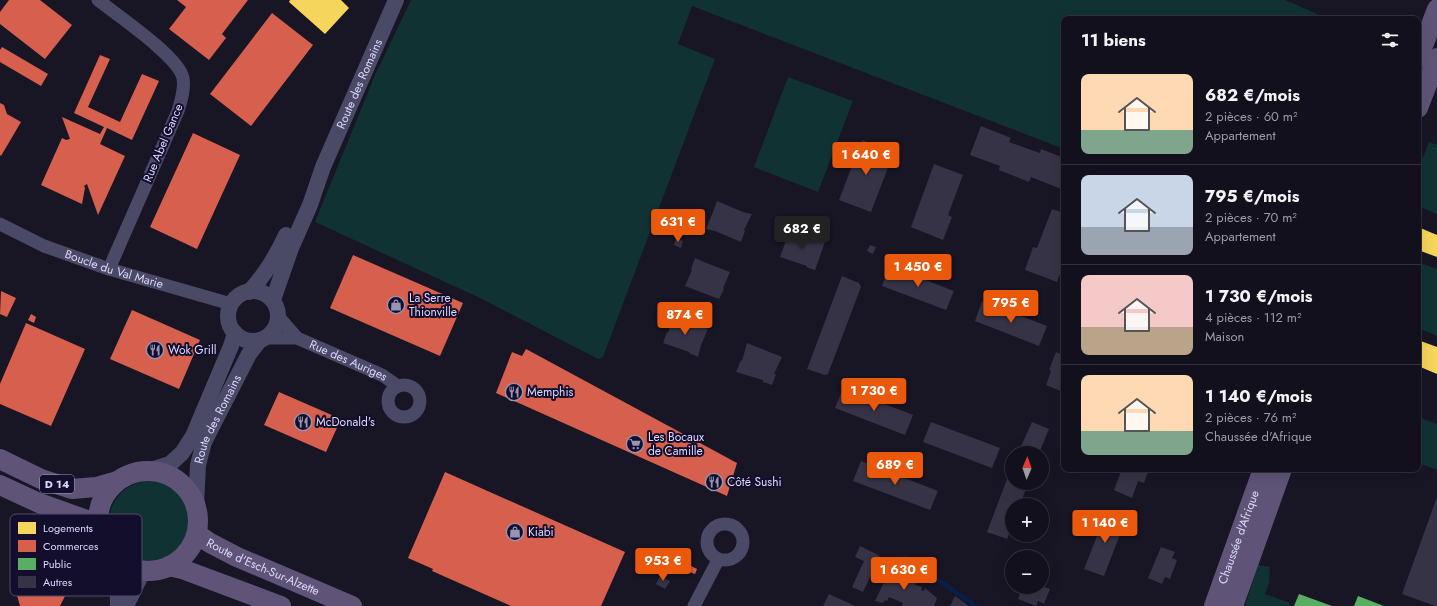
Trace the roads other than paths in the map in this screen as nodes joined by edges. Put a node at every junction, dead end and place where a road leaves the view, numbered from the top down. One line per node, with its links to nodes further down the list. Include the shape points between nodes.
1 (98, 0): 9 (street, Rue Abel Gance, via 157,46 178,68 183,78 182,98 178,111)
2 (396, 0): 7 (street, Route des Romains)
3 (1437, 9): 4 (main road)
4 (1421, 51)
5 (1437, 58): 6 (main road)
6 (1421, 100)
7 (324, 167): 10 (street, Route des Romains, via 300,205 274,258 262,278); 11 (street, Route des Romains)
8 (0, 224): 9 (street, Boucle du Val Marie, via 44,246)
9 (109, 269): 12 (street, Boucle du Val Marie)
10 (249, 292): 11 (street, via 258,291); 12 (street, Route des Romains, via 242,294)
11 (273, 300): 13 (street)
12 (231, 304): 14 (street, via 228,319)
13 (278, 316): 15 (street, Rue des Auriges); 16 (street, Route des Romains, via 277,325)
14 (235, 333): 16 (street, via 250,341); 19 (street, Route des Romains, via 186,448 170,464)
15 (297, 338): 16 (street, Rue des Auriges); 17 (street, Rue des Auriges, via 382,375)
16 (262, 339): 24 (street, Route des Romains, via 249,354 204,442 198,465)
17 (398, 386)
18 (0, 459): 22 (main road, D 14, via 41,479 72,489 96,488)
19 (151, 470): 22 (main road, via 133,473); 24 (main road, via 171,476 187,488)
20 (1262, 472): 38 (main road, Chaussée d'Afrique)
21 (1281, 472): 39 (main road, Chaussée d'Afrique)
22 (117, 481): 26 (main road, via 106,494)
23 (0, 485): 25 (main road, D 14)
24 (196, 505): 27 (main road, via 199,520)
25 (69, 514)
26 (99, 514)
27 (197, 534): 29 (main road, via 191,548 182,559); 36 (main road, Route d'Esch-Sur-Alzette, via 237,557)
28 (718, 560): 37 (street)
29 (169, 566): 30 (main road); 35 (main road)
30 (143, 571)
31 (118, 596): 33 (street)
32 (131, 596): 34 (street)
33 (118, 606)
34 (126, 606)
35 (281, 606)
36 (352, 606)
37 (694, 606)
38 (1214, 606)
39 (1233, 606)

